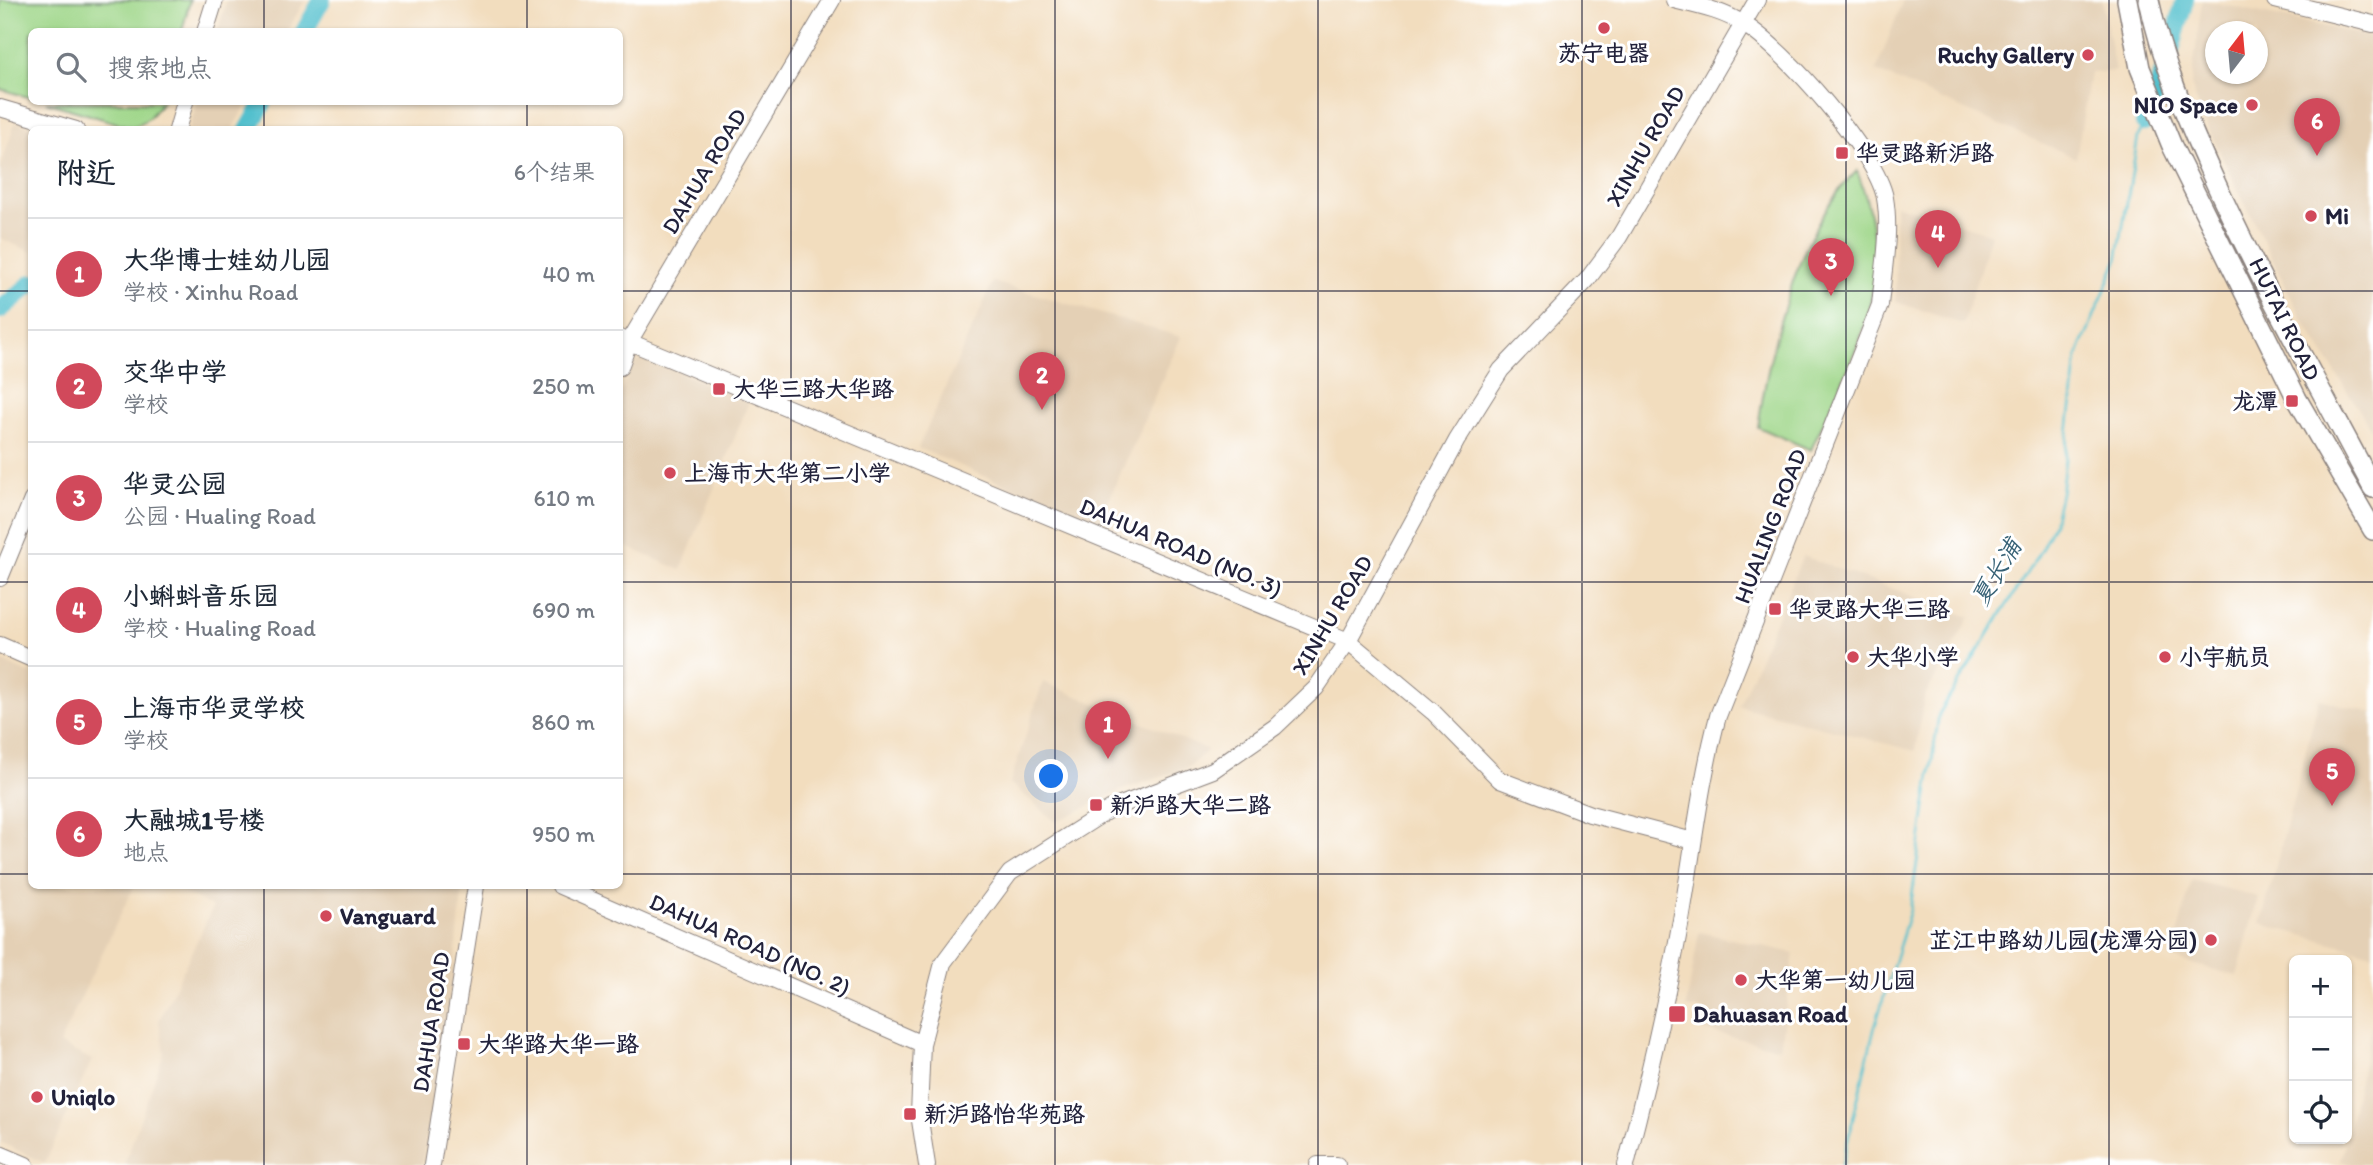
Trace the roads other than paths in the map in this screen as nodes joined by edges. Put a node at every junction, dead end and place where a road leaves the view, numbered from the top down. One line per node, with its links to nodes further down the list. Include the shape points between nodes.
1 (215, 0): 10 (street)
2 (832, 0): 15 (street, DAHUA ROAD)
3 (1674, 0): 8 (street, HUALING ROAD, via 1715,10)
4 (1757, 0): 8 (street, XINHU ROAD)
5 (2127, 0): 18 (main road, HUTAI ROAD, via 2140,68 2163,124 2297,399)
6 (2149, 0): 16 (main road, HUTAI ROAD, via 2160,50 2180,103 2251,262)
7 (2275, 0): 9 (street)
8 (1744, 24): 20 (street, XINHU ROAD, via 1619,237 1587,280 1501,370 1457,440); 23 (street, HUALING ROAD, via 1768,41 1856,139 1875,169 1885,198 1885,245 1880,305 1718,716)
9 (2373, 24)
10 (206, 28)
11 (184, 105): 14 (street)
12 (0, 108): 13 (street)
13 (62, 126)
14 (178, 126)
15 (624, 340): 20 (street, DAHUA ROAD (NO. 3))
16 (2373, 488)
17 (28, 510): 19 (street)
18 (2373, 530)
19 (0, 578)
20 (1348, 641): 23 (street, DAHUA ROAD (NO. 3), via 1433,712 1500,780 1590,814); 26 (street, XINHU ROAD, via 1316,688 1275,727 1213,771 1110,809 1010,873 943,962)
21 (0, 645): 22 (street)
22 (28, 657)
23 (1693, 841): 33 (street, HUALING ROAD, via 1659,1036)
24 (476, 889): 29 (street, DAHUA ROAD)
25 (568, 889): 26 (street, DAHUA ROAD (NO. 2))
26 (922, 1044): 30 (street, XINHU ROAD, via 919,1114)
27 (0, 1154): 28 (street)
28 (26, 1165)
29 (432, 1165)
30 (928, 1165)
31 (1318, 1165): 32 (street)
32 (1337, 1165)
33 (1626, 1165)

